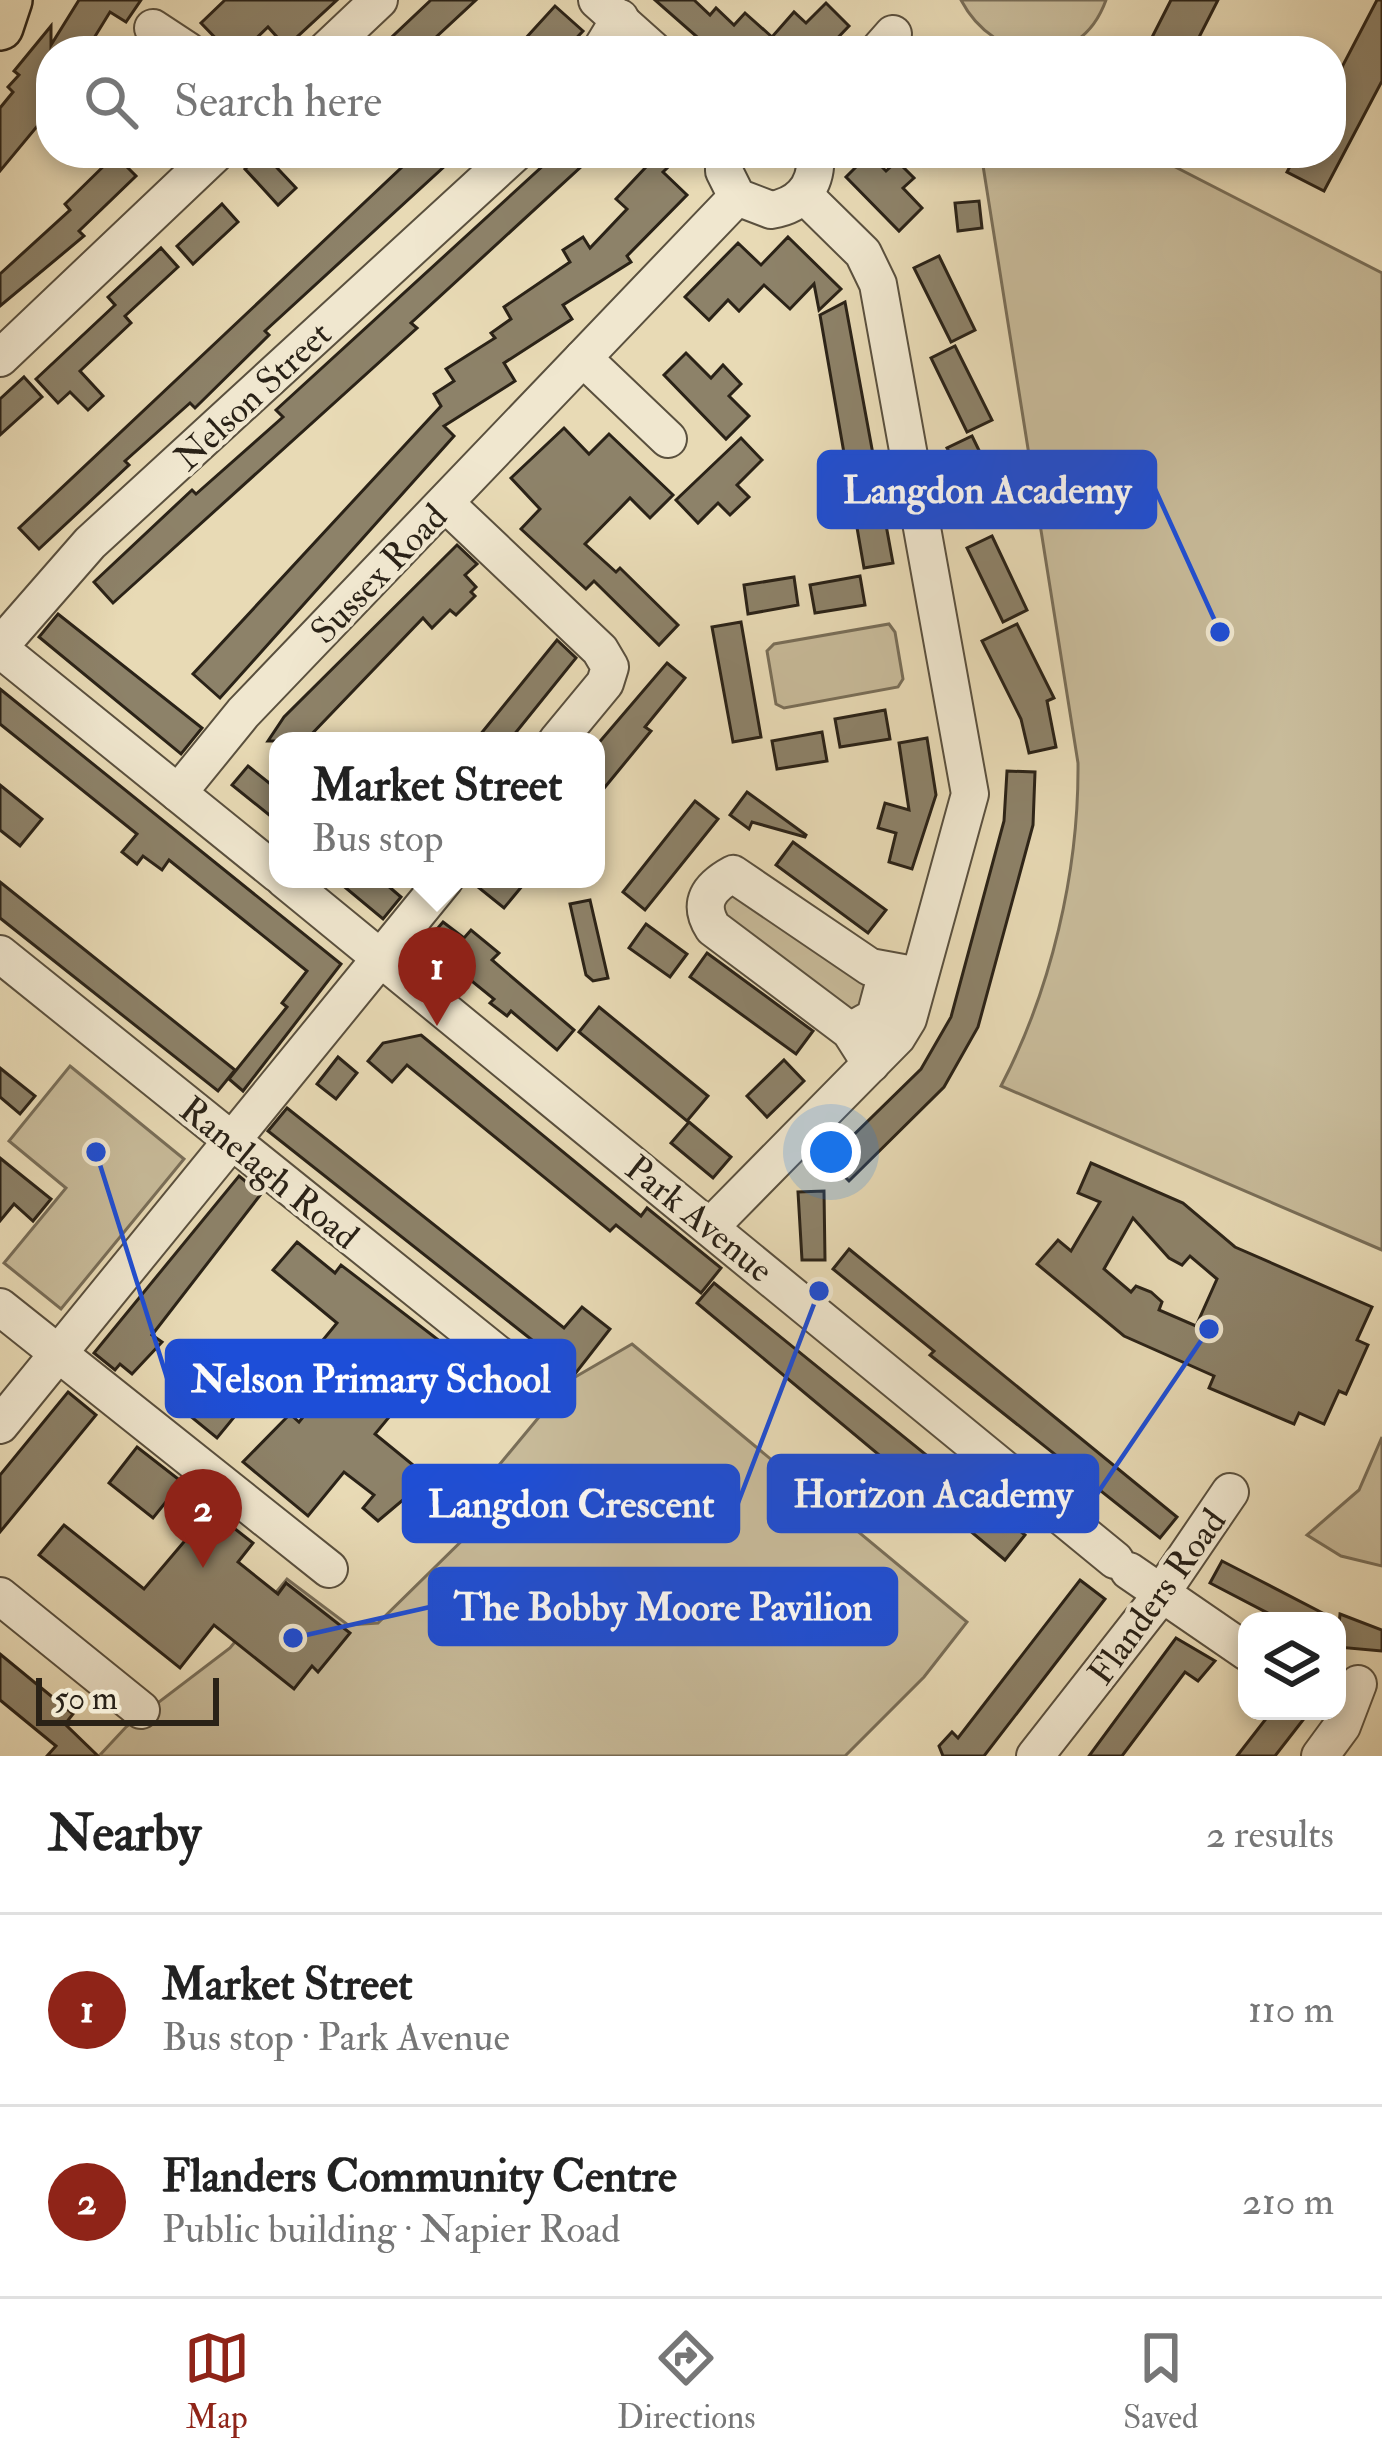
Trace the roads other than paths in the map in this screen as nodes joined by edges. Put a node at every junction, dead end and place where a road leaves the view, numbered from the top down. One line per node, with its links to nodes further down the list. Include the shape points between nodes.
1 (9, 0): 4 (main road)
2 (379, 0): 7 (street)
3 (609, 9): 8 (street)
4 (0, 27)
5 (153, 28): 6 (street)
6 (165, 36)
7 (341, 36)
8 (638, 36)
9 (200, 168): 15 (street)
10 (499, 168): 19 (street, Nelson Street, via 91,543)
11 (724, 168): 14 (street)
12 (817, 168): 13 (street)
13 (804, 195): 14 (street, via 771,210); 27 (street, via 863,253 878,284 968,771 967,818)
14 (737, 197): 16 (street, Sussex Road)
15 (0, 358)
16 (583, 358): 17 (street); 18 (street, Sussex Road)
17 (668, 439)
18 (445, 503): 20 (street, via 610,667); 21 (street, Sussex Road, via 243,713)
19 (0, 648): 21 (street, Park Avenue)
20 (564, 732)
21 (178, 793): 22 (street, Park Avenue)
22 (269, 867)
23 (295, 888): 26 (street, Park Avenue)
24 (438, 888): 26 (street)
25 (0, 954): 30 (street, Ranelagh Road)
26 (382, 958): 30 (street); 31 (street, Park Avenue)
27 (903, 974): 28 (street, via 875,1017); 28 (street, via 870,967 751,881 733,874 716,884 704,914 713,928); 29 (street, via 908,1019)
28 (850, 1031): 29 (street)
29 (871, 1064): 31 (street)
30 (232, 1142): 33 (street); 34 (street, Ranelagh Road)
31 (710, 1226): 38 (street, Park Avenue)
32 (0, 1307): 33 (street)
33 (58, 1354): 35 (street); 37 (street)
34 (541, 1389)
35 (0, 1425)
36 (1231, 1492): 38 (street, Flanders Road)
37 (329, 1569)
38 (1160, 1595): 40 (street, Park Avenue); 43 (street, Flanders Road)
39 (0, 1596): 42 (street)
40 (1238, 1646)
41 (1359, 1685): 44 (street)
42 (141, 1710)
43 (1035, 1756)
44 (1320, 1756)

